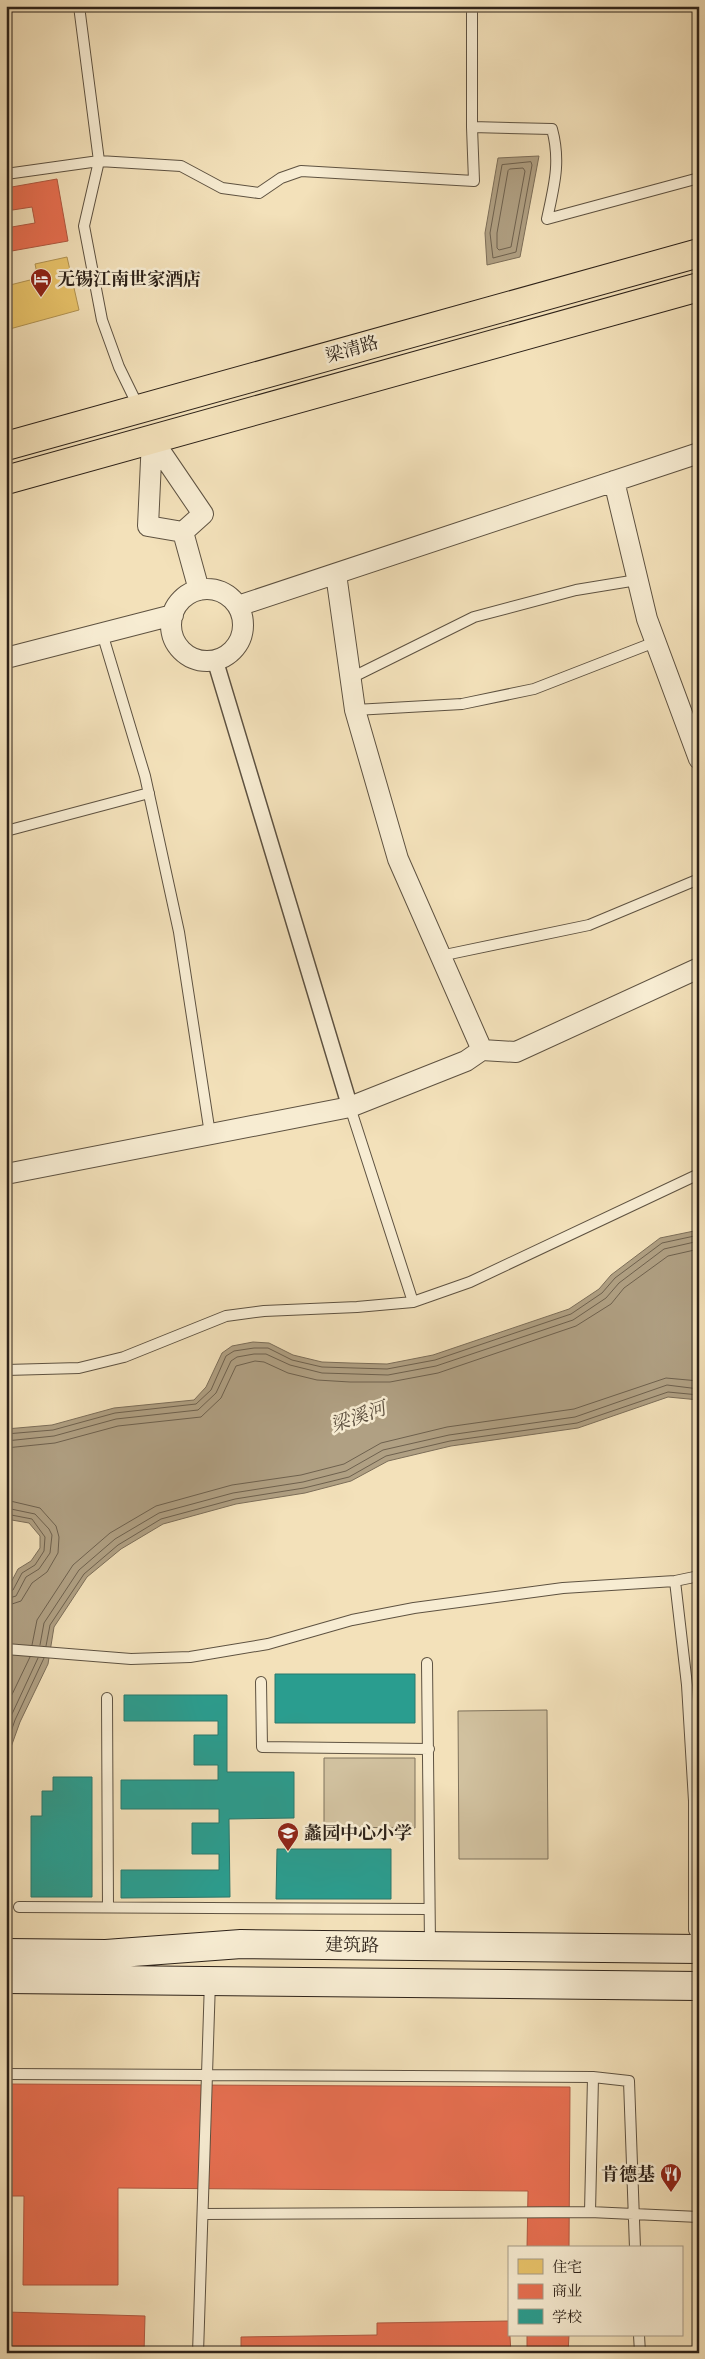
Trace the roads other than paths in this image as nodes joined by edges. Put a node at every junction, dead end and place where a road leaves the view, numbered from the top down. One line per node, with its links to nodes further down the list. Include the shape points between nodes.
1 (79, 6): 4 (lane)
2 (472, 6): 3 (lane)
3 (472, 127): 4 (lane, via 474,181 301,171 280,178 259,193 222,188 181,166); 6 (lane, via 552,129 558,150 556,180 547,218)
4 (100, 161): 5 (lane); 9 (lane, via 84,226 102,320 119,367)
5 (6, 174)
6 (699, 178)
7 (699, 253): 9 (main road, 梁清路)
8 (699, 287): 10 (main road, 梁清路)
9 (140, 409): 10 (main road); 11 (main road, 梁清路)
10 (152, 440): 13 (main road, 梁清路); 15 (street, via 203,514); 15 (street, via 148,526)
11 (6, 446)
12 (699, 453): 14 (street)
13 (6, 480)
14 (614, 482): 16 (street); 17 (street)
15 (183, 532): 18 (street)
16 (336, 574): 19 (street); 25 (street)
17 (637, 580): 22 (street); 25 (lane, via 576,590 474,617)
18 (199, 590): 19 (street, via 221,592); 20 (street, via 178,603)
19 (238, 606): 24 (street, via 243,627 241,638 227,655)
20 (173, 615): 21 (street); 24 (street, via 171,627 181,650 203,661)
21 (102, 633): 23 (street); 28 (lane)
22 (655, 642): 26 (lane, via 534,689 462,704); 27 (street)
23 (6, 658)
24 (215, 660): 34 (street)
25 (351, 678): 26 (street)
26 (355, 710): 31 (street, via 398,859)
27 (699, 758)
28 (149, 793): 29 (lane); 35 (lane, via 179,932)
29 (6, 831)
30 (699, 880): 31 (lane, via 589,925)
31 (440, 956): 33 (street)
32 (699, 968): 33 (street, via 516,1052)
33 (482, 1050): 34 (street, via 466,1061)
34 (350, 1107): 35 (street); 38 (lane)
35 (210, 1134): 36 (street)
36 (6, 1174)
37 (699, 1174): 38 (lane, via 470,1282)
38 (413, 1302): 39 (lane, via 226,1316 124,1357 79,1368)
39 (6, 1370)
40 (699, 1576): 41 (lane)
41 (674, 1581): 42 (lane, via 563,1588 414,1608 352,1620 268,1644 190,1657 131,1659); 50 (lane, via 687,1684 694,1801 694,1930)
42 (6, 1649)
43 (426, 1663): 46 (lane)
44 (261, 1682): 46 (lane, via 262,1748)
45 (107, 1698): 48 (lane)
46 (429, 1749): 49 (lane)
47 (19, 1907): 48 (lane)
48 (108, 1907): 49 (lane)
49 (429, 1909): 52 (lane)
50 (699, 1939)
51 (241, 1944): 52 (main road, 建筑路); 54 (main road, 建筑路, via 106,1954); 57 (main road)
52 (430, 1946): 53 (main road, 建筑路)
53 (699, 1949)
54 (6, 1953)
55 (6, 1979): 56 (main road)
56 (210, 1982): 57 (main road); 60 (lane)
57 (238, 1982): 58 (main road)
58 (699, 1986)
59 (6, 2074): 60 (lane)
60 (208, 2075): 61 (lane); 63 (lane)
61 (593, 2077): 62 (lane); 64 (lane, via 629,2081)
62 (590, 2212): 63 (lane); 64 (lane)
63 (203, 2214): 68 (lane)
64 (634, 2214): 65 (lane); 66 (lane)
65 (699, 2217)
66 (636, 2246)
67 (639, 2336): 69 (lane)
68 (198, 2353)
69 (640, 2353)

